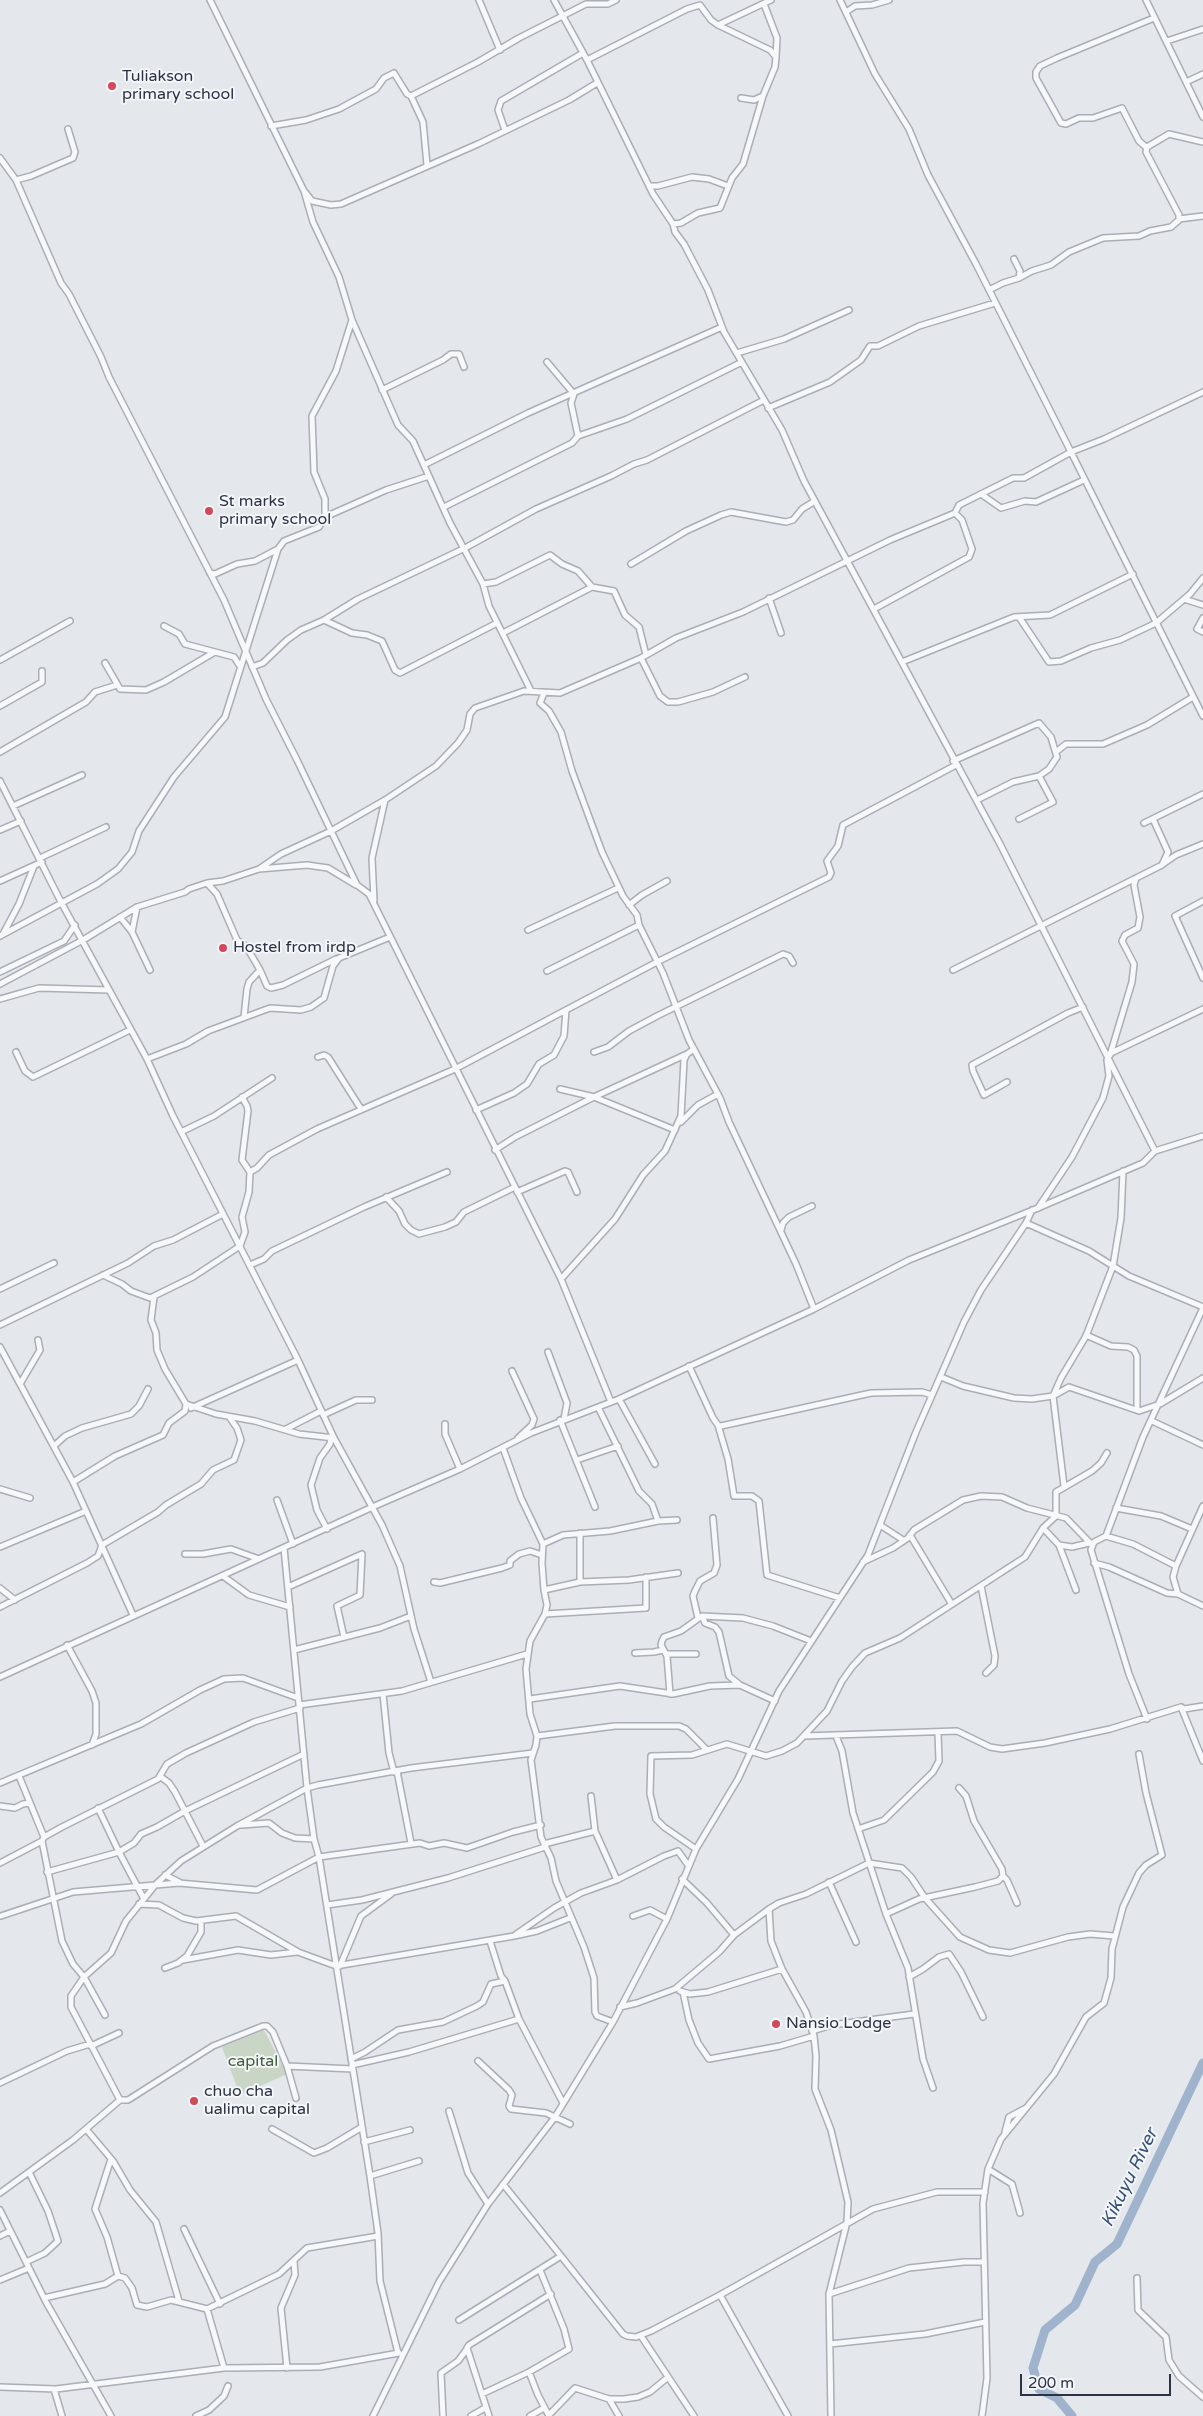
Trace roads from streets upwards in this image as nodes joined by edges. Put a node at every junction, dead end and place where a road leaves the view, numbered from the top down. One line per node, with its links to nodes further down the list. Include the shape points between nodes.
1 (210, 0): 27 (street)
2 (479, 0): 16 (street)
3 (554, 0): 11 (street)
4 (616, 0): 11 (street, via 608,4 586,4)
5 (771, 0): 9 (street)
6 (840, 0): 10 (street)
7 (889, 0): 10 (street, via 855,6)
8 (1146, 0): 12 (street)
9 (764, 4): 13 (street); 18 (street, via 777,38)
10 (846, 12): 43 (street, via 875,74 909,129 928,175)
11 (563, 16): 16 (street); 17 (street)
12 (1154, 18): 15 (street); 31 (street, via 1057,58 1040,66 1036,72 1036,78 1061,123 1093,118 1122,108 1139,141)
13 (718, 25): 18 (street, via 770,50); 19 (street, via 697,5)
14 (1203, 29): 15 (street)
15 (1167, 41): 21 (street)
16 (500, 50): 23 (street)
17 (583, 53): 19 (street); 29 (street, via 501,101 498,110)
18 (776, 57): 24 (street)
19 (587, 60): 22 (street)
20 (1203, 74): 21 (street)
21 (1186, 82): 26 (street)
22 (597, 83): 29 (street); 35 (street)
23 (411, 96): 27 (street, via 394,73 376,89 339,108 306,120); 33 (street, via 424,129)
24 (763, 96): 25 (street, via 754,100); 36 (street, via 743,164)
25 (741, 98)
26 (1203, 117)
27 (271, 126): 37 (street)
28 (68, 129): 34 (street, via 74,158)
29 (505, 130): 33 (street)
30 (1203, 142): 31 (street, via 1169,134 1158,138)
31 (1147, 148): 39 (street, via 1146,152)
32 (0, 158): 34 (street)
33 (427, 165): 37 (street, via 341,204 312,201)
34 (16, 180): 71 (street, via 62,283)
35 (649, 186): 36 (street, via 692,177); 40 (street)
36 (728, 186): 40 (street, via 720,208)
37 (304, 191): 46 (street, via 313,222 339,277)
38 (1203, 216): 39 (street)
39 (1179, 219): 42 (street, via 1171,227 1140,236 1103,238)
40 (673, 224): 47 (street, via 708,290)
41 (1014, 259): 42 (street)
42 (1019, 278): 43 (street)
43 (989, 290): 44 (street)
44 (995, 303): 56 (street, via 919,326 878,346 870,346 861,360 830,382); 58 (street)
45 (849, 310): 48 (street, via 784,339)
46 (352, 320): 52 (street); 66 (street, via 336,370 312,416 314,472 325,499)
47 (722, 327): 48 (street); 54 (street)
48 (737, 353): 50 (street)
49 (547, 362): 54 (street)
50 (742, 362): 55 (street); 57 (street, via 627,419)
51 (464, 367): 52 (street, via 459,354 451,354)
52 (382, 390): 59 (street, via 398,425 413,442)
53 (1203, 392): 58 (street)
54 (574, 394): 57 (street, via 571,403); 59 (street, via 528,413)
55 (764, 400): 56 (street); 67 (street, via 647,460 536,509)
56 (768, 408): 63 (street, via 782,430)
57 (578, 436): 64 (street, via 572,443)
58 (1071, 452): 61 (street); 62 (street, via 1024,478 1013,478)
59 (424, 465): 60 (street)
60 (429, 476): 64 (street); 66 (street, via 386,490)
61 (1084, 480): 62 (street, via 1036,502 1025,501 1001,508); 72 (street)
62 (980, 494): 65 (street, via 960,505)
63 (814, 501): 69 (street); 70 (street, via 793,520 786,522 731,512 721,515 686,531)
64 (444, 507): 67 (street)
65 (955, 513): 69 (street, via 890,540); 79 (street, via 962,520 972,549 969,557)
66 (325, 517): 68 (street, via 319,527 284,541)
67 (465, 548): 74 (street); 82 (street, via 364,596)
68 (278, 549): 71 (street, via 255,561); 90 (street)
69 (848, 562): 76 (street); 79 (street)
70 (632, 564)
71 (210, 573): 90 (street)
72 (1133, 574): 80 (street, via 1050,615); 84 (street)
73 (1203, 578): 77 (street)
74 (483, 584): 75 (street, via 496,582 550,555 578,571); 85 (street)
75 (592, 586): 89 (street); 92 (street, via 614,591 625,615 639,627)
76 (769, 598): 87 (street); 92 (street, via 729,619 676,638)
77 (1184, 599): 78 (street); 84 (street)
78 (1203, 605)
79 (874, 608): 94 (street)
80 (1019, 617): 84 (street, via 1049,662 1061,661 1120,640); 94 (street)
81 (1203, 618): 88 (street, via 1197,629)
82 (324, 620): 85 (street, via 382,642 395,670 400,673); 97 (street, via 302,630 263,663)
83 (70, 621): 93 (street)
84 (1156, 623): 103 (street)
85 (497, 624): 89 (street)
86 (164, 626): 91 (street, via 179,634 185,644)
87 (781, 632)
88 (1203, 632)
89 (503, 633): 101 (street)
90 (245, 651): 96 (street); 97 (street)
91 (213, 653): 96 (street, via 234,657); 100 (street, via 150,689 127,691)
92 (644, 656): 99 (street, via 660,696 668,702 713,692); 102 (street, via 560,693)
93 (0, 660)
94 (902, 662): 108 (street)
95 (106, 663): 100 (street)
96 (240, 666): 135 (street, via 225,717 174,777 139,831 132,852 97,884)
97 (252, 667): 122 (street)
98 (42, 670): 104 (street, via 42,682)
99 (745, 677)
100 (117, 685): 106 (street, via 95,692 86,702)
101 (531, 691): 102 (street); 113 (street, via 475,708 470,714 467,730 436,766)
102 (544, 693): 133 (street, via 540,703 549,711 561,732 592,826)
103 (1193, 697): 105 (street); 107 (street, via 1147,725 1103,744 1066,744)
104 (0, 706)
105 (1203, 716)
106 (0, 752)
107 (1056, 752): 108 (street, via 1051,737 1039,723); 110 (street, via 1057,757 1049,769)
108 (955, 763): 114 (street); 149 (street, via 843,825 838,846 828,861 829,877)
109 (82, 775): 115 (street)
110 (1039, 776): 114 (street, via 1013,782); 116 (street, via 1053,802)
111 (0, 781): 115 (street)
112 (1203, 794): 117 (street)
113 (385, 800): 122 (street); 137 (street, via 372,858)
114 (977, 800): 142 (street)
115 (13, 806): 118 (street)
116 (1019, 819)
117 (1153, 819): 119 (street); 125 (street, via 1168,852)
118 (21, 821): 121 (street); 124 (street)
119 (1144, 823)
120 (106, 827): 124 (street)
121 (0, 830)
122 (331, 831): 127 (street, via 281,854); 132 (street)
123 (1203, 844): 125 (street, via 1176,855)
124 (41, 860): 126 (street); 135 (street)
125 (1162, 865): 128 (street)
126 (34, 866): 129 (street); 145 (street, via 19,904)
127 (259, 869): 131 (street); 132 (street, via 319,866)
128 (1136, 878): 142 (street); 170 (street, via 1138,928 1125,935 1122,941 1134,964 1132,982)
129 (0, 881)
130 (667, 881): 136 (street)
131 (207, 883): 138 (street); 152 (street, via 217,894 237,940 246,946)
132 (357, 885): 137 (street, via 367,892)
133 (618, 888): 136 (street); 143 (street)
134 (1203, 901): 156 (street, via 1175,916)
135 (61, 902): 140 (street); 145 (street)
136 (629, 905): 141 (street, via 637,915)
137 (374, 906): 146 (street)
138 (137, 907): 139 (street); 144 (street)
139 (120, 917): 144 (street); 147 (street)
140 (75, 925): 147 (street); 155 (street, via 64,941)
141 (639, 925): 149 (street); 154 (street)
142 (1040, 926): 153 (street); 161 (street)
143 (528, 930)
144 (132, 932): 151 (street)
145 (1, 935)
146 (390, 937): 148 (street); 173 (street)
147 (83, 940): 157 (street); 158 (street)
148 (339, 958): 152 (street, via 271,988); 164 (street, via 333,966 324,998 311,1007 301,1010 270,1008)
149 (657, 962): 160 (street); 163 (street)
150 (793, 963): 160 (street, via 789,956 783,954)
151 (150, 970)
152 (260, 970): 164 (street, via 249,982)
153 (952, 970)
154 (547, 971)
155 (0, 972)
156 (1203, 978)
157 (0, 984)
158 (109, 990): 159 (street, via 39,988); 165 (street)
159 (0, 999)
160 (676, 1007): 166 (street); 168 (street)
161 (1083, 1007): 170 (street); 175 (street, via 972,1064 984,1095)
162 (1203, 1009): 170 (street)
163 (566, 1010): 173 (street); 181 (street, via 564,1036 554,1055 539,1064 527,1084)
164 (244, 1017): 172 (street, via 208,1030 186,1044)
165 (130, 1030): 167 (street, via 33,1078 25,1071); 172 (street)
166 (694, 1049): 169 (street); 177 (street)
167 (16, 1052)
168 (594, 1052)
169 (687, 1054): 179 (street); 182 (street, via 683,1065 683,1105)
170 (1107, 1054): 187 (street); 195 (street, via 1109,1076 1103,1098 1072,1157)
171 (318, 1056): 180 (street, via 328,1058)
172 (147, 1060): 184 (street)
173 (455, 1069): 180 (street); 181 (street)
174 (272, 1078): 178 (street)
175 (1007, 1082)
176 (560, 1089): 179 (street)
177 (718, 1094): 182 (street, via 698,1105); 198 (street)
178 (242, 1097): 184 (street, via 214,1116); 189 (street, via 248,1111 242,1160)
179 (594, 1097): 183 (street); 186 (street)
180 (361, 1109): 189 (street, via 269,1155)
181 (476, 1110): 186 (street)
182 (679, 1125): 183 (street)
183 (674, 1130): 204 (street, via 665,1151 643,1175 615,1219)
184 (181, 1132): 196 (street)
185 (1203, 1136): 187 (street)
186 (496, 1150): 191 (street)
187 (1155, 1150): 188 (street, via 1143,1163)
188 (1123, 1171): 195 (street); 202 (street, via 1121,1218)
189 (250, 1172): 199 (street, via 249,1192 242,1217 245,1232)
190 (446, 1172): 193 (street)
191 (516, 1190): 192 (street, via 565,1171); 193 (street, via 464,1212 456,1222 445,1227 419,1234 405,1224 399,1211); 204 (street)
192 (577, 1192)
193 (386, 1197): 201 (street, via 272,1251)
194 (812, 1206): 198 (street, via 789,1217)
195 (1035, 1209): 197 (street); 208 (street, via 909,1260)
196 (223, 1214): 199 (street); 203 (street, via 182,1236 154,1246)
197 (1026, 1223): 202 (street, via 1089,1251); 217 (street, via 981,1290)
198 (781, 1231): 208 (street)
199 (240, 1246): 201 (street); 206 (street, via 193,1277)
200 (54, 1263): 205 (street)
201 (250, 1265): 214 (street)
202 (1113, 1266): 207 (street); 210 (street)
203 (103, 1275): 206 (street, via 148,1298); 209 (street)
204 (561, 1279): 225 (street)
205 (0, 1289)
206 (154, 1297): 226 (street, via 151,1320 157,1350)
207 (1203, 1308): 227 (street)
208 (814, 1309): 215 (street)
209 (0, 1324)
210 (1086, 1335): 222 (street); 230 (street, via 1111,1346 1128,1346 1134,1350 1137,1356)
211 (38, 1340): 219 (street, via 40,1350)
212 (0, 1347): 219 (street)
213 (548, 1352): 233 (street, via 568,1405)
214 (298, 1360): 229 (street); 231 (street)
215 (689, 1366): 223 (street); 236 (street)
216 (512, 1371): 239 (street, via 534,1420)
217 (940, 1377): 221 (street); 222 (street, via 1014,1398)
218 (1203, 1378): 227 (street)
219 (20, 1384): 241 (street)
220 (148, 1388): 241 (street, via 139,1406 130,1414 82,1428)
221 (932, 1395): 236 (street, via 922,1392 871,1393); 263 (street)
222 (1053, 1396): 230 (street, via 1069,1387); 249 (street)
223 (619, 1399): 225 (street); 246 (street)
224 (372, 1400): 231 (street, via 356,1400)
225 (611, 1402): 228 (street)
226 (186, 1404): 229 (street); 248 (street, via 185,1411 169,1422 162,1435 115,1456)
227 (1160, 1404): 230 (street); 234 (street)
228 (598, 1407): 233 (street); 242 (street)
229 (191, 1408): 232 (street)
230 (1138, 1410): 234 (street)
231 (322, 1413): 237 (street); 238 (street)
232 (230, 1418): 237 (street); 274 (street, via 241,1440 234,1460 213,1470 201,1484)
233 (562, 1419): 239 (street); 245 (street)
234 (1153, 1419): 240 (street); 256 (street)
235 (445, 1424): 247 (street)
236 (718, 1425): 295 (street, via 734,1496 752,1496 759,1501 767,1575)
237 (286, 1429): 238 (street, via 313,1437)
238 (332, 1438): 254 (street); 265 (street, via 320,1458 311,1485)
239 (512, 1444): 243 (street)
240 (1203, 1445)
241 (54, 1446): 248 (street)
242 (618, 1446): 245 (street); 262 (street, via 639,1491 652,1504)
243 (503, 1448): 247 (street); 272 (street, via 521,1498)
244 (1107, 1453): 249 (street, via 1092,1471)
245 (577, 1460): 255 (street)
246 (655, 1464)
247 (460, 1469): 254 (street)
248 (73, 1482): 257 (street)
249 (1064, 1486): 259 (street, via 1054,1497)
250 (0, 1490): 251 (street)
251 (30, 1498)
252 (277, 1500): 271 (street)
253 (1203, 1506): 258 (street)
254 (373, 1507): 265 (street); 303 (street, via 400,1566)
255 (594, 1507)
256 (1116, 1508): 266 (street, via 1161,1516); 269 (street)
257 (86, 1511): 274 (street); 276 (street)
258 (1202, 1514): 266 (street)
259 (1056, 1516): 264 (street); 268 (street, via 1002,1497 981,1496 964,1500); 273 (street, via 1070,1520)
260 (713, 1518): 304 (street, via 717,1565 714,1573 700,1581 693,1596)
261 (677, 1520): 262 (street)
262 (658, 1521): 267 (street)
263 (880, 1525): 270 (street); 281 (street)
264 (1043, 1528): 275 (street); 289 (street, via 1025,1557)
265 (326, 1529): 271 (street)
266 (1192, 1529): 283 (street)
267 (580, 1533): 272 (street, via 564,1535); 288 (street)
268 (910, 1535): 270 (street); 297 (street)
269 (1106, 1536): 273 (street); 283 (street, via 1133,1544)
270 (903, 1540): 281 (street)
271 (293, 1544): 277 (street)
272 (543, 1544): 279 (street)
273 (1090, 1544): 275 (street); 282 (street)
274 (102, 1545): 296 (street, via 98,1556 87,1563); 302 (street)
275 (1059, 1545): 293 (street)
276 (0, 1546)
277 (284, 1548): 280 (street); 290 (street)
278 (185, 1554): 280 (street, via 231,1549)
279 (542, 1555): 287 (street, via 530,1551 519,1554 502,1568 440,1584); 292 (street)
280 (259, 1559): 285 (street)
281 (863, 1562): 295 (street)
282 (1094, 1563): 294 (street, via 1167,1593); 325 (street, via 1129,1674)
283 (1176, 1566): 294 (street, via 1173,1576)
284 (678, 1573): 286 (street)
285 (223, 1576): 300 (street, via 249,1595); 302 (street)
286 (646, 1578): 288 (street); 301 (street, via 646,1608)
287 (434, 1582)
288 (580, 1582): 292 (street)
289 (981, 1586): 297 (street); 313 (street, via 995,1656 994,1665)
290 (288, 1587): 300 (street); 305 (street, via 362,1554 360,1595 338,1606)
291 (0, 1588): 296 (street)
292 (544, 1590): 301 (street)
293 (1076, 1590)
294 (1178, 1594): 298 (street)
295 (840, 1598): 306 (street)
296 (15, 1600): 299 (street)
297 (951, 1604): 328 (street, via 900,1638 865,1653 842,1681 827,1711)
298 (1203, 1606)
299 (0, 1607)
300 (290, 1607): 308 (street)
301 (545, 1614): 311 (street, via 530,1641)
302 (133, 1615): 307 (street)
303 (411, 1616): 305 (street); 315 (street)
304 (700, 1617): 306 (street, via 743,1618); 309 (street, via 681,1631 664,1637 661,1645); 316 (street, via 719,1632 727,1674)
305 (344, 1637): 308 (street)
306 (811, 1641): 321 (street, via 787,1676)
307 (67, 1645): 314 (street); 330 (street, via 96,1704 98,1721)
308 (294, 1650): 319 (street)
309 (664, 1652): 310 (street); 312 (street); 318 (street)
310 (635, 1653)
311 (527, 1654): 315 (street); 320 (street)
312 (696, 1654)
313 (986, 1673)
314 (0, 1677)
315 (431, 1682): 317 (street)
316 (740, 1685): 318 (street, via 710,1686); 321 (street)
317 (383, 1694): 322 (street); 337 (street, via 388,1753)
318 (670, 1694): 320 (street, via 620,1686)
319 (298, 1698): 322 (street); 330 (street, via 243,1678 224,1679 141,1724)
320 (530, 1699): 327 (street)
321 (775, 1702): 333 (street)
322 (300, 1706): 334 (street); 339 (street, via 211,1741 167,1764)
323 (1203, 1706): 324 (street)
324 (1181, 1707): 325 (street); 336 (street)
325 (1147, 1718): 326 (street, via 1046,1743 1002,1749 990,1747 960,1732)
326 (938, 1733): 329 (street); 350 (street, via 939,1761 933,1772 884,1820)
327 (537, 1736): 331 (street, via 615,1726 679,1726); 332 (street)
328 (804, 1736): 329 (street); 333 (street, via 790,1747 766,1756)
329 (836, 1736): 350 (street)
330 (92, 1745): 338 (street)
331 (707, 1750): 333 (street, via 726,1744); 357 (street, via 682,1756 651,1756 650,1761 650,1794 656,1819)
332 (533, 1752): 337 (street); 348 (street, via 531,1760)
333 (750, 1752): 357 (street)
334 (304, 1754): 341 (street); 347 (street)
335 (1139, 1754): 390 (street, via 1162,1855 1146,1865 1136,1877 1122,1907)
336 (1203, 1761)
337 (396, 1771): 341 (street); 354 (street)
338 (19, 1776): 340 (street); 344 (street)
339 (161, 1777): 346 (street); 347 (street, via 169,1783)
340 (0, 1783)
341 (307, 1788): 349 (street); 353 (street)
342 (959, 1788): 365 (street, via 966,1796 974,1821)
343 (591, 1796): 351 (street)
344 (30, 1803): 345 (street, via 15,1808); 352 (street)
345 (0, 1806)
346 (98, 1808): 352 (street); 358 (street)
347 (184, 1811): 355 (street); 358 (street, via 141,1834 134,1843)
348 (541, 1825): 354 (street, via 467,1848 450,1843 429,1846); 356 (street)
349 (237, 1826): 353 (street, via 265,1822 295,1838); 355 (street)
350 (858, 1829): 361 (street)
351 (595, 1832): 356 (street); 367 (street)
352 (43, 1839): 360 (street); 363 (street)
353 (314, 1839): 359 (street)
354 (412, 1843): 359 (street)
355 (203, 1846): 364 (street)
356 (544, 1846): 372 (street, via 448,1878); 376 (street, via 551,1858)
357 (696, 1849): 362 (street)
358 (119, 1852): 363 (street); 371 (street)
359 (319, 1857): 369 (street, via 257,1890); 380 (street)
360 (0, 1863)
361 (869, 1864): 368 (street); 375 (street, via 902,1868); 382 (street)
362 (688, 1865): 366 (street); 367 (street, via 678,1851)
363 (47, 1872): 374 (street)
364 (165, 1875): 369 (street); 370 (street)
365 (1004, 1876): 375 (street); 377 (street)
366 (682, 1879): 386 (street); 388 (street)
367 (617, 1880): 376 (street)
368 (829, 1882): 381 (street); 392 (street)
369 (180, 1883): 370 (street)
370 (156, 1884): 371 (street); 373 (street)
371 (137, 1886): 373 (street); 374 (street, via 73,1892)
372 (393, 1892): 380 (street); 395 (street, via 362,1916)
373 (146, 1897): 378 (street); 379 (street)
374 (52, 1898): 383 (street); 398 (street, via 62,1941 73,1964)
375 (925, 1898): 382 (street); 390 (street, via 965,1941 1002,1953 1068,1937 1090,1934)
376 (564, 1902): 385 (street); 389 (street)
377 (1017, 1903)
378 (139, 1904): 379 (street); 398 (street, via 115,1940 111,1953)
379 (159, 1905): 387 (street, via 183,1918)
380 (327, 1905): 395 (street)
381 (769, 1909): 388 (street); 397 (street, via 771,1941)
382 (886, 1914): 399 (street, via 906,1961)
383 (1, 1916)
384 (633, 1916): 386 (street, via 650,1910)
385 (570, 1918): 389 (street); 408 (street, via 594,1978 595,2012 597,2016)
386 (666, 1918): 403 (street)
387 (202, 1921): 393 (street, via 236,1916); 394 (street, via 201,1932)
388 (734, 1935): 401 (street)
389 (513, 1936): 391 (street)
390 (1114, 1936): 430 (street, via 1111,1978 1104,2003 1086,2017 1054,2074 1004,2134)
391 (490, 1941): 395 (street); 400 (street)
392 (856, 1942)
393 (298, 1952): 394 (street, via 271,1955 238,1950); 395 (street)
394 (183, 1960): 396 (street)
395 (338, 1966): 413 (street)
396 (165, 1968)
397 (782, 1969): 402 (street, via 708,1992); 410 (street, via 806,2012)
398 (84, 1977): 405 (street); 411 (street, via 70,2003)
399 (909, 1977): 404 (street); 406 (street, via 949,1954)
400 (505, 1981): 407 (street); 413 (street, via 492,1984 483,2002 476,2006 443,2022 398,2030)
401 (675, 1989): 402 (street); 403 (street)
402 (683, 1992): 410 (street, via 688,2020 709,2060 780,2046)
403 (620, 2007): 408 (street)
404 (914, 2014): 410 (street, via 832,2025); 416 (street)
405 (105, 2015)
406 (983, 2017)
407 (519, 2019): 413 (street, via 416,2050); 419 (street)
408 (613, 2022): 419 (street)
409 (119, 2033): 411 (street)
410 (813, 2034): 439 (street, via 815,2089 831,2130 848,2202)
411 (91, 2045): 415 (street, via 67,2051); 418 (street)
412 (478, 2061): 421 (street, via 509,2090 511,2109)
413 (352, 2064): 414 (street); 423 (street)
414 (287, 2066): 417 (street); 418 (street, via 273,2032 263,2026 213,2046 128,2100)
415 (0, 2084)
416 (933, 2088)
417 (296, 2098)
418 (120, 2100): 424 (street)
419 (563, 2103): 421 (street)
420 (448, 2111): 436 (street, via 468,2173)
421 (555, 2117): 422 (street); 433 (street)
422 (570, 2124)
423 (362, 2127): 425 (street, via 314,2153); 427 (street)
424 (86, 2129): 428 (street); 431 (street)
425 (272, 2129)
426 (410, 2130): 427 (street)
427 (364, 2142): 432 (street)
428 (111, 2159): 449 (street, via 95,2209); 456 (street, via 126,2185 159,2228)
429 (420, 2161): 432 (street)
430 (988, 2169): 434 (street); 438 (street, via 1012,2184)
431 (29, 2172): 435 (street); 447 (street, via 58,2241)
432 (370, 2176): 443 (street)
433 (503, 2184): 436 (street); 444 (street)
434 (985, 2192): 439 (street, via 937,2192 873,2209); 446 (street)
435 (0, 2193)
436 (488, 2204): 464 (street, via 439,2282)
437 (0, 2210): 441 (street)
438 (1020, 2213)
439 (847, 2222): 453 (street); 454 (street)
440 (184, 2229): 457 (street)
441 (10, 2231): 442 (street); 447 (street)
442 (0, 2236)
443 (378, 2236): 445 (street, via 311,2246); 465 (street, via 380,2281)
444 (561, 2256): 448 (street); 461 (street, via 623,2334)
445 (294, 2261): 457 (street, via 279,2274); 467 (street, via 295,2275 281,2308)
446 (983, 2262): 453 (street, via 910,2268); 460 (street)
447 (27, 2265): 451 (street); 455 (street)
448 (540, 2270): 452 (street); 459 (street)
449 (118, 2276): 455 (street, via 105,2284); 456 (street, via 126,2278 137,2305 147,2307)
450 (1137, 2278): 475 (street, via 1138,2310 1166,2337 1169,2360 1179,2376)
451 (0, 2280)
452 (551, 2294): 463 (street); 468 (street, via 570,2348)
453 (829, 2294): 462 (street)
454 (720, 2295): 461 (street); 490 (street)
455 (44, 2298): 470 (street)
456 (179, 2301): 458 (street)
457 (220, 2304): 458 (street)
458 (207, 2309): 466 (street)
459 (459, 2320)
460 (985, 2322): 462 (street, via 925,2334); 492 (street, via 987,2378)
461 (641, 2336): 469 (street)
462 (830, 2344): 491 (street)
463 (467, 2348): 474 (street); 483 (street, via 458,2361 441,2373)
464 (404, 2351): 465 (street); 482 (street)
465 (398, 2353): 467 (street, via 320,2368)
466 (224, 2368): 467 (street); 470 (street)
467 (287, 2368)
468 (529, 2372): 474 (street); 478 (street)
469 (668, 2378): 476 (street, via 650,2392); 489 (street)
470 (94, 2384): 473 (street); 480 (street)
471 (228, 2386): 481 (street, via 224,2396 210,2410)
472 (0, 2387): 473 (street)
473 (54, 2389): 479 (street)
474 (482, 2394): 477 (street)
475 (1203, 2397)
476 (608, 2399): 487 (street, via 575,2388); 488 (street)
477 (486, 2408): 484 (street); 485 (street)
478 (544, 2408): 486 (street); 487 (street)
479 (62, 2416)
480 (111, 2416)
481 (196, 2416)
482 (373, 2416)
483 (443, 2416)
484 (472, 2416)
485 (489, 2416)
486 (530, 2416)
487 (549, 2416)
488 (619, 2416)
489 (694, 2416)
490 (788, 2416)
491 (832, 2416)
492 (982, 2416)

